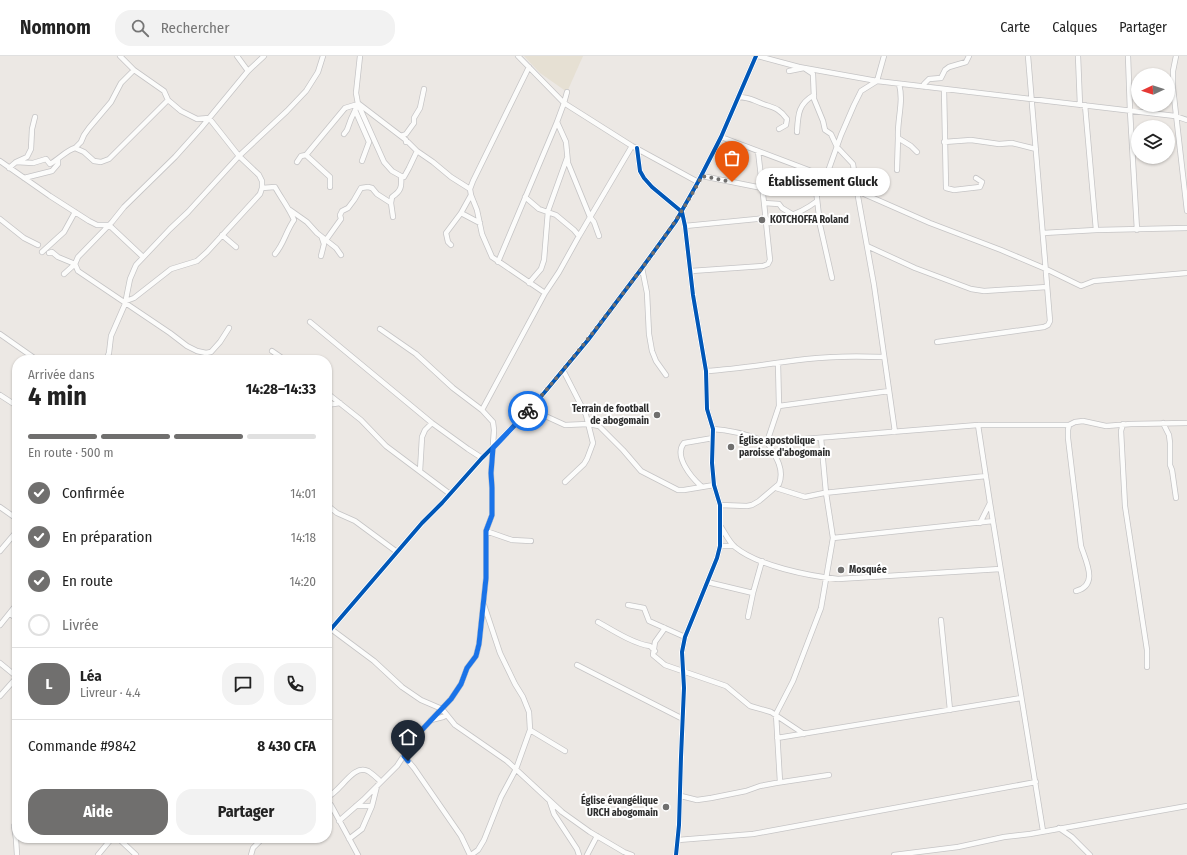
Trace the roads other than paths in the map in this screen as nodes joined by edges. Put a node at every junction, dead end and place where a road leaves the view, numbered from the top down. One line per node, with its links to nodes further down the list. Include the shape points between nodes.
1 (120, 56): 16 (street)
2 (237, 56): 17 (street)
3 (264, 56): 17 (street)
4 (323, 56): 54 (street, via 318,72 306,91)
5 (360, 56): 30 (street, via 356,93)
6 (518, 56): 14 (street)
7 (757, 56): 15 (street); 26 (street)
8 (884, 56): 19 (street)
9 (969, 56): 21 (street, via 966,62 945,70 941,78 929,79 924,84)
10 (1028, 56): 27 (street)
11 (1078, 56): 31 (street)
12 (1128, 56): 33 (street)
13 (1176, 56): 34 (street, via 1173,71)
14 (529, 67): 29 (street); 73 (street)
15 (804, 68): 18 (street); 19 (street); 25 (street, via 813,74)
16 (134, 70): 28 (street, via 164,91); 48 (street, via 121,83 111,102)
17 (248, 71): 36 (street)
18 (789, 71)
19 (877, 81): 20 (street); 47 (street, via 861,91)
20 (899, 84): 21 (street); 44 (street, via 902,93)
21 (926, 87): 23 (street)
22 (424, 89): 42 (street, via 414,123 406,134)
23 (944, 89): 27 (street); 45 (street)
24 (567, 92): 29 (street)
25 (814, 95): 40 (street, via 800,107); 47 (street, via 825,130 831,134)
26 (738, 97): 39 (street, via 748,97 782,112 787,119 786,125); 43 (street)
27 (1031, 98): 31 (street); 49 (street)
28 (168, 100): 36 (street, via 181,111 197,118); 48 (street, via 109,159 94,161)
29 (564, 103): 38 (street); 46 (street)
30 (358, 104): 32 (street); 42 (street); 53 (street, via 346,108); 64 (street, via 384,162)
31 (1083, 105): 33 (street); 97 (street)
32 (355, 110): 41 (street); 58 (street, via 369,142)
33 (1130, 111): 34 (street); 98 (street)
34 (1175, 116): 37 (street); 81 (street)
35 (35, 118): 59 (street, via 27,157)
36 (209, 118): 54 (street); 94 (street, via 175,157 124,206)
37 (1187, 120)
38 (557, 122): 55 (street, via 566,142); 76 (street)
39 (779, 129)
40 (797, 132)
41 (344, 134)
42 (401, 136): 50 (street)
43 (721, 137): 51 (street); 65 (street)
44 (898, 138): 52 (street); 62 (street)
45 (944, 142): 49 (street, via 971,140 1012,143); 68 (street, via 946,188 954,190 980,187 982,182)
46 (635, 147): 69 (street); 83 (street, via 644,178); 88 (street)
47 (837, 147): 67 (street); 74 (street, via 854,164)
48 (75, 148): 56 (street, via 70,149)
49 (1036, 149): 99 (street)
50 (417, 151): 64 (street, via 404,176); 73 (street)
51 (758, 151): 63 (street); 72 (street)
52 (917, 152)
53 (306, 155): 60 (street, via 300,156); 70 (street, via 330,177)
54 (239, 156): 71 (street, via 259,175); 114 (street)
55 (567, 158): 85 (street); 88 (street)
56 (58, 160): 59 (street, via 50,164 46,160 33,163); 66 (street, via 52,171)
57 (0, 161): 61 (street)
58 (362, 161)
59 (16, 162): 61 (street)
60 (297, 162)
61 (9, 168): 66 (street)
62 (897, 170)
63 (814, 172): 67 (street); 77 (street)
64 (401, 176): 78 (street, via 402,186 392,197)
65 (702, 176): 69 (street); 72 (street)
66 (24, 178): 82 (street)
67 (826, 178): 74 (street)
68 (976, 178)
69 (698, 182): 83 (street)
70 (330, 187)
71 (262, 188): 80 (street, via 275,187); 101 (street, via 260,194)
72 (762, 188): 79 (street)
73 (470, 189): 75 (street)
74 (856, 191): 107 (street); 118 (street)
75 (471, 195): 84 (street); 92 (street)
76 (525, 197): 85 (street); 115 (street)
77 (817, 201): 86 (street, via 810,207); 91 (street)
78 (391, 203): 87 (street); 104 (street, via 372,188 362,188 348,208 342,211 341,219)
79 (764, 203): 86 (street, via 779,204); 89 (street)
80 (290, 210): 104 (street); 111 (street, via 294,220 281,248)
81 (1187, 211)
82 (75, 212): 93 (street); 109 (street, via 64,232)
83 (682, 212): 95 (street); 117 (street)
84 (461, 213): 92 (street); 106 (street, via 446,233)
85 (547, 213): 102 (street, via 556,215); 123 (street, via 544,260 541,269)
86 (792, 214): 89 (street, via 770,223); 91 (street, via 793,219)
87 (393, 217)
88 (590, 217): 102 (street); 103 (street)
89 (766, 218): 95 (street); 119 (street, via 770,260 768,264)
90 (0, 219): 105 (street, via 24,238)
91 (820, 221): 122 (street)
92 (480, 223): 115 (street, via 488,251)
93 (97, 225): 94 (street); 100 (street)
94 (109, 225): 100 (street); 114 (street)
95 (685, 226): 119 (street)
96 (1187, 228): 98 (street)
97 (1096, 230): 98 (street); 99 (street)
98 (1137, 230)
99 (1043, 233): 118 (street)
100 (100, 235): 116 (street, via 78,257)
101 (222, 235): 108 (street); 126 (street, via 197,261 171,269)
102 (579, 236): 125 (street)
103 (598, 236)
104 (324, 239): 112 (street); 113 (street)
105 (38, 245)
106 (451, 245)
107 (867, 246): 124 (street, via 970,289 984,291); 136 (street)
108 (236, 247)
109 (42, 252)
110 (49, 253): 116 (street, via 52,252)
111 (275, 254)
112 (341, 255)
113 (321, 256)
114 (143, 257): 126 (street, via 130,279)
115 (498, 262): 123 (street)
116 (75, 264): 121 (street); 126 (street, via 78,271)
117 (642, 268): 138 (street); 140 (street, via 652,351)
118 (1046, 269): 120 (street, via 1081,286 1094,281); 124 (street)
119 (691, 271): 139 (street)
120 (1187, 273)
121 (64, 274)
122 (832, 278)
123 (530, 283): 125 (street)
124 (1047, 287): 131 (street, via 1050,321 1048,325)
125 (545, 293): 149 (street)
126 (126, 302): 128 (street, via 188,346 206,353 211,352); 134 (street, via 111,336)
127 (310, 322): 150 (street)
128 (229, 328)
129 (380, 329): 149 (street, via 416,354)
130 (0, 334): 133 (street)
131 (937, 342)
132 (272, 351): 135 (street)
133 (29, 355)
134 (108, 355)
135 (278, 355)
136 (884, 357): 137 (street, via 847,356); 141 (street)
137 (778, 363): 139 (street); 147 (street)
138 (563, 370): 148 (street); 152 (street)
139 (706, 371): 158 (street, via 707,409)
140 (666, 375)
141 (889, 391): 147 (street); 159 (street)
142 (0, 395): 144 (street)
143 (332, 397): 145 (street)
144 (12, 403)
145 (340, 403): 146 (street); 166 (street, via 386,446)
146 (332, 404)
147 (779, 406): 163 (street)
148 (530, 409): 152 (street, via 565,425); 164 (street)
149 (482, 410): 164 (street, via 493,422)
150 (432, 423): 165 (street); 166 (street, via 422,437)
151 (1187, 423): 155 (street)
152 (588, 424): 168 (street, via 593,443 588,459); 170 (street, via 599,426 641,471 678,490)
153 (1123, 424): 154 (street); 157 (street, via 1106,426 1083,421); 212 (street, via 1121,431 1125,506 1147,650)
154 (1163, 424): 155 (street); 160 (street)
155 (1176, 424): 160 (street)
156 (978, 425): 157 (street); 159 (street); 167 (street)
157 (1069, 425): 195 (street, via 1068,438 1081,546 1090,578 1083,589)
158 (713, 429): 161 (street); 163 (street, via 740,432)
159 (895, 432): 162 (street)
160 (1169, 435): 174 (street, via 1170,465)
161 (713, 438): 169 (street); 170 (street, via 684,443 682,446 681,452 688,474)
162 (821, 438): 163 (street); 172 (street)
163 (767, 442): 171 (street, via 779,462 780,481)
164 (493, 448): 165 (street); 183 (street, via 492,515)
165 (482, 458): 173 (street)
166 (420, 472): 173 (street)
167 (986, 476): 172 (street); 175 (street)
168 (565, 482)
169 (714, 485): 170 (street); 176 (street)
170 (701, 486)
171 (776, 488): 172 (street, via 805,497); 176 (street, via 752,505)
172 (826, 493): 185 (street)
173 (450, 494): 190 (street)
174 (1176, 498)
175 (990, 503): 180 (street); 181 (street)
176 (720, 505): 182 (street)
177 (0, 506): 179 (street)
178 (332, 510): 190 (street, via 355,521)
179 (12, 515)
180 (993, 521): 181 (street); 192 (street)
181 (980, 522): 185 (street)
182 (720, 525): 187 (street); 188 (street)
183 (486, 531): 186 (street, via 512,540); 197 (street)
184 (12, 537): 189 (street)
185 (833, 538): 193 (street)
186 (531, 541)
187 (720, 546): 188 (street); 194 (street)
188 (734, 546): 191 (street)
189 (0, 551)
190 (397, 552): 205 (street)
191 (762, 561): 193 (street); 196 (street)
192 (1000, 569): 193 (street); 217 (street)
193 (827, 578): 220 (street, via 821,608 793,681)
194 (707, 582): 196 (street); 208 (street)
195 (1076, 591)
196 (753, 594): 201 (street)
197 (483, 604): 218 (street, via 476,656 467,668 461,684); 224 (street, via 500,653 524,697 529,712)
198 (628, 605): 206 (street, via 644,608 649,621)
199 (12, 610): 200 (street)
200 (10, 613): 204 (street)
201 (748, 617)
202 (941, 620): 219 (street)
203 (598, 622): 209 (street, via 650,646)
204 (0, 625)
205 (332, 625)
206 (665, 628): 208 (street); 209 (street, via 655,642)
207 (332, 632): 218 (street, via 374,661 402,687 421,700)
208 (685, 637): 213 (street, via 682,652)
209 (655, 651): 213 (street, via 653,655 665,664)
210 (0, 662): 214 (street)
211 (577, 665): 222 (street)
212 (1147, 667)
213 (683, 671): 220 (street, via 726,686 750,706); 222 (street)
214 (12, 673)
215 (12, 683): 216 (street)
216 (0, 696)
217 (1021, 698): 219 (street); 233 (street)
218 (442, 709): 221 (street); 223 (street)
219 (950, 710): 225 (street)
220 (776, 714): 225 (street); 226 (street)
221 (447, 715): 223 (street); 229 (street, via 455,725)
222 (683, 719): 236 (street)
223 (431, 720): 228 (street)
224 (530, 730): 227 (street); 229 (street)
225 (804, 734): 226 (street)
226 (777, 738): 232 (street)
227 (565, 751)
228 (404, 756): 231 (street); 257 (street, via 461,836)
229 (516, 769): 237 (street); 257 (street, via 501,797 484,840 478,850)
230 (829, 775): 232 (street)
231 (381, 782): 234 (street); 235 (street, via 366,770 358,771 345,780)
232 (780, 782): 236 (street, via 746,792 697,800)
233 (1036, 782): 244 (street); 247 (street, via 753,834)
234 (377, 786): 238 (street); 239 (street)
235 (332, 795)
236 (681, 796): 247 (street)
237 (550, 802): 245 (street); 258 (street, via 554,814)
238 (356, 806): 239 (street); 242 (street)
239 (372, 806): 246 (street, via 362,828)
240 (1187, 806): 243 (street)
241 (332, 809): 242 (street)
242 (339, 821): 246 (street)
243 (1059, 828): 244 (street); 263 (street)
244 (1043, 831): 262 (street, via 958,847)
245 (596, 836): 259 (street); 260 (street)
246 (349, 839): 256 (street)
247 (678, 840): 261 (street)
248 (16, 843): 252 (street)
249 (108, 843): 253 (street)
250 (123, 843): 254 (street)
251 (258, 843): 255 (street)
252 (17, 855)
253 (98, 855)
254 (136, 855)
255 (251, 855)
256 (358, 855)
257 (470, 855)
258 (579, 855)
259 (586, 855)
260 (632, 855)
261 (676, 855)
262 (894, 855)
263 (1090, 855)

